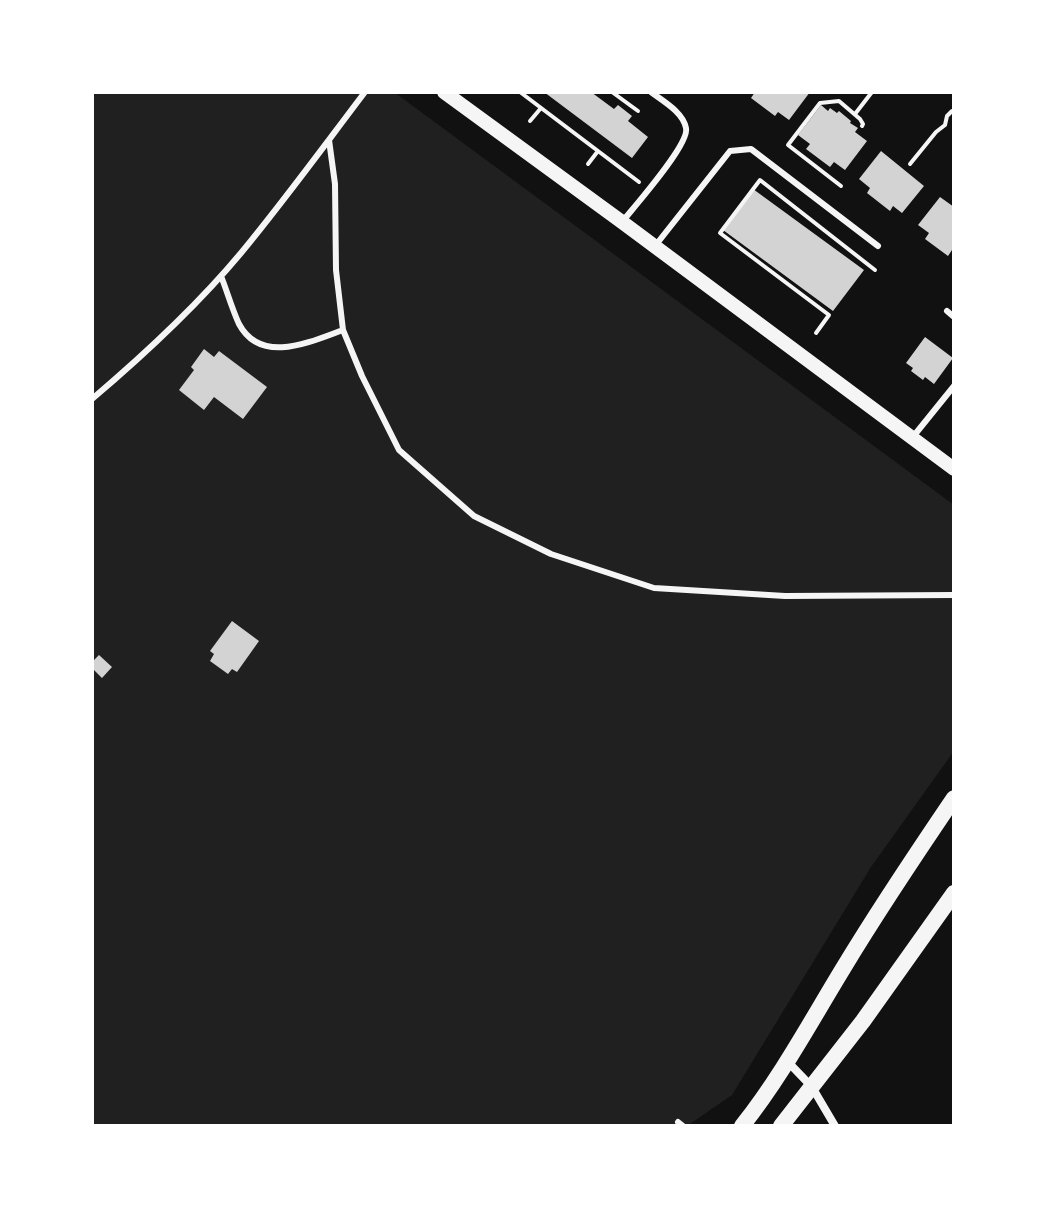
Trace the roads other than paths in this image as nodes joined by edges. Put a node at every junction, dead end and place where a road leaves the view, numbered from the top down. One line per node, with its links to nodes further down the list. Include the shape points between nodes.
1 (365, 92): 4 (lane)
2 (444, 92): 5 (street)
3 (651, 92): 5 (lane, via 683,119 686,135)
4 (329, 140): 8 (lane); 11 (lane)
5 (622, 222): 6 (street)
6 (655, 246): 7 (lane, via 730,151 751,149); 14 (street)
7 (878, 246)
8 (221, 276): 11 (lane, via 240,325 258,343 296,347); 13 (lane)
9 (947, 311): 10 (lane)
10 (954, 317)
11 (343, 330): 16 (lane, via 399,450 474,516 551,554 654,588 785,596)
12 (954, 386): 14 (lane)
13 (92, 399)
14 (912, 438): 15 (street)
15 (954, 469)
16 (954, 595)
17 (954, 798): 19 (main road)
18 (954, 893): 20 (main road)
19 (787, 1061): 20 (street); 21 (main road)
20 (812, 1087): 22 (main road); 23 (street)
21 (742, 1126)
22 (781, 1126)
23 (835, 1126)

